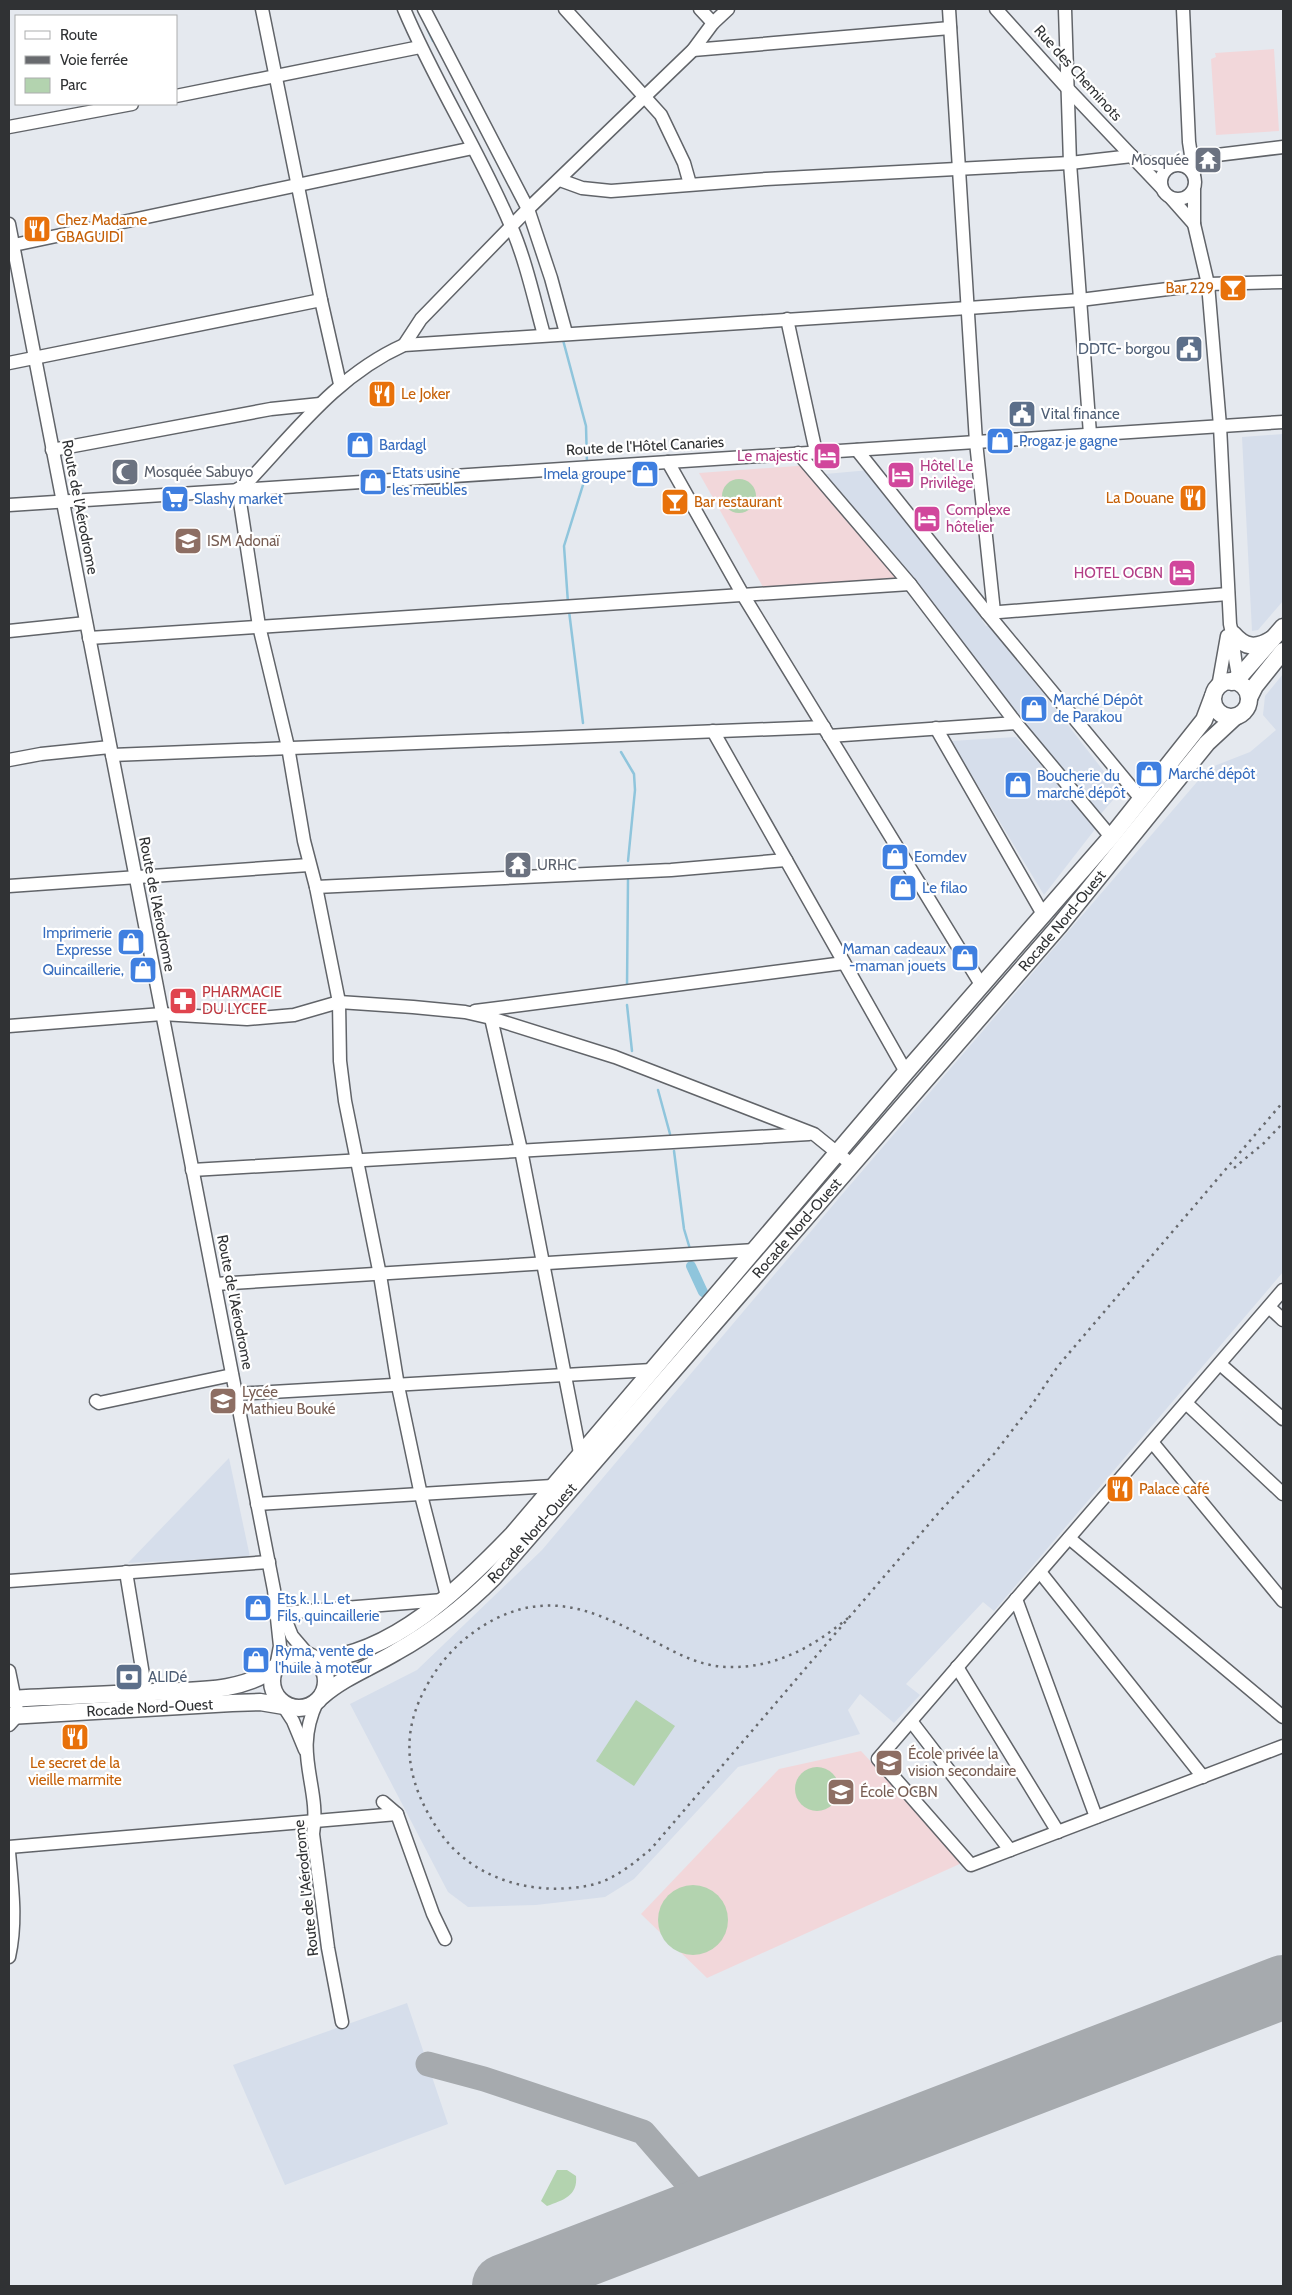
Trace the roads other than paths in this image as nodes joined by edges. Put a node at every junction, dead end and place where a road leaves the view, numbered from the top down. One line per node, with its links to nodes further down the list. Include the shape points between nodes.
1 (262, 9): 15 (street)
2 (404, 9): 13 (street)
3 (424, 9): 36 (street)
4 (565, 9): 18 (street)
5 (700, 9): 11 (street)
6 (728, 9): 11 (street)
7 (949, 9): 12 (street)
8 (996, 9): 16 (street, Rue des Cheminots)
9 (1065, 9): 16 (street)
10 (1183, 9): 21 (street)
11 (713, 23): 14 (street)
12 (950, 28): 14 (street); 28 (street)
13 (420, 48): 15 (street); 23 (street)
14 (693, 50): 18 (street)
15 (275, 77): 17 (street); 31 (street)
16 (1067, 88): 24 (street, Rue des Cheminots); 26 (street)
17 (178, 96)
18 (644, 98): 30 (street); 32 (street, via 661,115 674,139)
19 (127, 105): 20 (street)
20 (9, 127)
21 (1189, 142): 25 (street); 27 (street)
22 (1283, 147): 25 (street)
23 (472, 148): 31 (street); 39 (street)
24 (1133, 158): 26 (street); 27 (street); 33 (street, Rue des Cheminots)
25 (1192, 158): 29 (street)
26 (1070, 163): 28 (street); 44 (street)
27 (1172, 166): 29 (street, via 1182,165); 33 (street, via 1164,172)
28 (960, 170): 32 (street); 45 (street)
29 (1194, 174): 34 (street)
30 (560, 180): 32 (street, via 582,188 610,191); 36 (street)
31 (298, 184): 40 (street); 43 (street)
32 (690, 184)
33 (1161, 187): 35 (street)
34 (1194, 190): 35 (street, via 1180,200); 38 (street)
35 (1171, 198): 38 (street)
36 (528, 210): 39 (street); 47 (street)
37 (9, 224): 40 (street, Route de l'Aérodrome)
38 (1194, 224): 42 (street)
39 (512, 226): 48 (street); 49 (street, via 421,319)
40 (11, 245): 50 (street, Route de l'Aérodrome)
41 (1283, 282): 42 (street)
42 (1208, 284): 44 (street); 55 (street)
43 (320, 300): 50 (street); 52 (street)
44 (1080, 300): 45 (street); 56 (street)
45 (968, 308): 46 (street); 57 (street)
46 (786, 319): 47 (street); 60 (street)
47 (566, 333): 48 (street)
48 (544, 335): 49 (street)
49 (404, 345): 52 (street, via 380,356)
50 (34, 358): 51 (street); 58 (street, Route de l'Aérodrome)
51 (9, 363)
52 (340, 384): 53 (street)
53 (320, 404): 58 (street); 63 (street)
54 (1283, 422): 55 (street, Route de l'Hôtel Canaries)
55 (1220, 426): 56 (street, Route de l'Hôtel Canaries); 67 (street)
56 (1090, 434): 57 (street, Route de l'Hôtel Canaries)
57 (976, 442): 59 (street, Route de l'Hôtel Canaries); 69 (street)
58 (52, 450): 64 (street, Route de l'Aérodrome)
59 (857, 450): 60 (street, Route de l'Hôtel Canaries); 69 (street)
60 (816, 452): 61 (street, Route de l'Hôtel Canaries)
61 (798, 454): 62 (street, Route de l'Hôtel Canaries); 66 (street)
62 (668, 462): 63 (street, Route de l'Hôtel Canaries); 68 (street)
63 (238, 489): 64 (street, Route de l'Hôtel Canaries); 71 (street)
64 (62, 501): 65 (street, Route de l'Hôtel Canaries); 70 (street, Route de l'Aérodrome)
65 (9, 505)
66 (910, 584): 68 (street); 78 (street)
67 (1228, 594): 69 (street); 72 (street)
68 (743, 595): 71 (street); 81 (street)
69 (991, 613): 85 (street)
70 (86, 623): 73 (street); 74 (street, Route de l'Aérodrome)
71 (260, 626): 74 (street); 82 (street)
72 (1231, 629): 75 (main road, via 1242,644 1253,647); 76 (street); 76 (street, via 1234,656)
73 (9, 631)
74 (89, 638): 83 (street, Route de l'Aérodrome)
75 (1280, 639): 76 (main road, Rocade Nord-Ouest); 76 (main road, Rocade Nord-Ouest, via 1255,686)
76 (1232, 687): 77 (main road, Rocade Nord-Ouest, via 1244,712); 77 (main road, via 1216,710 1225,716); 85 (main road, Rocade Nord-Ouest)
77 (1235, 717): 103 (main road, Rocade Nord-Ouest, via 1207,743 1059,926)
78 (1016, 723): 79 (street); 86 (street)
79 (936, 728): 81 (street); 92 (street)
80 (713, 731): 81 (street); 82 (street); 87 (street)
81 (827, 731): 94 (street)
82 (288, 747): 83 (street); 88 (street)
83 (111, 751): 84 (street, via 41,754); 89 (street, Route de l'Aérodrome)
84 (9, 760)
85 (1141, 799): 86 (main road, Rocade Nord-Ouest)
86 (1112, 837): 92 (main road, Rocade Nord-Ouest)
87 (786, 860): 91 (street, via 671,870); 93 (street)
88 (309, 865): 89 (street); 91 (street)
89 (135, 876): 90 (street); 97 (street, Route de l'Aérodrome)
90 (9, 886)
91 (316, 887): 95 (street)
92 (1044, 916): 94 (main road, Rocade Nord-Ouest)
93 (844, 963): 96 (street); 100 (street)
94 (982, 986): 100 (main road, Rocade Nord-Ouest)
95 (340, 1002): 96 (street); 97 (street, via 294,1016 247,1019); 104 (street, via 340,1061)
96 (465, 1012): 98 (street)
97 (162, 1014): 99 (street); 105 (street, Route de l'Aérodrome)
98 (491, 1018): 101 (street, via 632,1063); 102 (street)
99 (9, 1026)
100 (906, 1072): 103 (main road, Rocade Nord-Ouest)
101 (814, 1134): 102 (street); 103 (street)
102 (521, 1150): 104 (street); 107 (street)
103 (845, 1159): 106 (main road, Rocade Nord-Ouest); 144 (main road, Rocade Nord-Ouest, via 494,1577 439,1625 344,1680)
104 (357, 1162): 105 (street); 108 (street)
105 (192, 1170): 109 (street, Route de l'Aérodrome)
106 (755, 1250): 107 (street); 114 (main road, Rocade Nord-Ouest)
107 (543, 1263): 108 (street); 116 (street)
108 (380, 1275): 109 (street); 117 (street)
109 (214, 1284): 115 (street, Route de l'Aérodrome)
110 (1283, 1290): 111 (street)
111 (1269, 1307): 112 (street); 113 (street)
112 (1283, 1320)
113 (1220, 1364): 120 (street); 121 (street)
114 (652, 1370): 116 (street); 123 (main road, Rocade Nord-Ouest)
115 (232, 1375): 118 (street, Route de l'Aérodrome); 119 (street, via 99,1403)
116 (564, 1375): 117 (street); 123 (street)
117 (398, 1386): 118 (street); 126 (street)
118 (236, 1394): 127 (street, Route de l'Aérodrome)
119 (96, 1401)
120 (1186, 1403): 122 (street); 125 (street)
121 (1283, 1419)
122 (1152, 1442): 128 (street); 136 (street)
123 (580, 1453): 124 (main road, Rocade Nord-Ouest)
124 (552, 1486): 126 (street); 134 (main road, Rocade Nord-Ouest, via 494,1553)
125 (1283, 1494)
126 (420, 1495): 127 (street); 134 (street)
127 (257, 1504): 129 (street, Route de l'Aérodrome)
128 (1069, 1538): 131 (street); 146 (street)
129 (268, 1562): 130 (street); 133 (street, Route de l'Aérodrome)
130 (126, 1572): 132 (street); 142 (street)
131 (1040, 1572): 135 (street); 151 (street)
132 (9, 1581)
133 (274, 1590): 137 (street, Route de l'Aérodrome); 139 (street, Route de l'Aérodrome, via 280,1646)
134 (445, 1598): 137 (street); 138 (main road, Rocade Nord-Ouest, via 406,1627 369,1648 347,1656)
135 (1016, 1599): 140 (street); 154 (street)
136 (1283, 1601)
137 (283, 1613): 138 (street, Route de l'Aérodrome, via 292,1636)
138 (313, 1659): 139 (main road, via 299,1654 288,1656); 144 (main road, via 323,1669 326,1679)
139 (276, 1667): 142 (main road, Rocade Nord-Ouest, via 257,1679 237,1685); 145 (main road, via 272,1685)
140 (958, 1667): 148 (street); 156 (street)
141 (9, 1671): 143 (street)
142 (146, 1693): 143 (main road, Rocade Nord-Ouest)
143 (11, 1699): 147 (street)
144 (319, 1699): 145 (main road, via 307,1707); 150 (street, Route de l'Aérodrome, via 308,1721)
145 (285, 1704): 147 (main road, Rocade Nord-Ouest, via 238,1702); 150 (street, Route de l'Aérodrome)
146 (1283, 1716)
147 (12, 1719)
148 (911, 1721): 158 (street); 158 (street, via 878,1759 972,1865)
149 (1283, 1746): 151 (street)
150 (305, 1750): 155 (street, Route de l'Aérodrome)
151 (1202, 1777): 154 (street)
152 (383, 1802): 153 (street)
153 (396, 1814): 155 (street); 161 (street)
154 (1096, 1817): 156 (street)
155 (316, 1820): 157 (street); 163 (street, Route de l'Aérodrome, via 313,1834 328,1948)
156 (1058, 1832): 158 (street)
157 (9, 1847)
158 (1010, 1850)
159 (9, 1852): 160 (street)
160 (10, 1872): 162 (street, via 14,1890)
161 (445, 1939)
162 (9, 1957)
163 (342, 2022)

